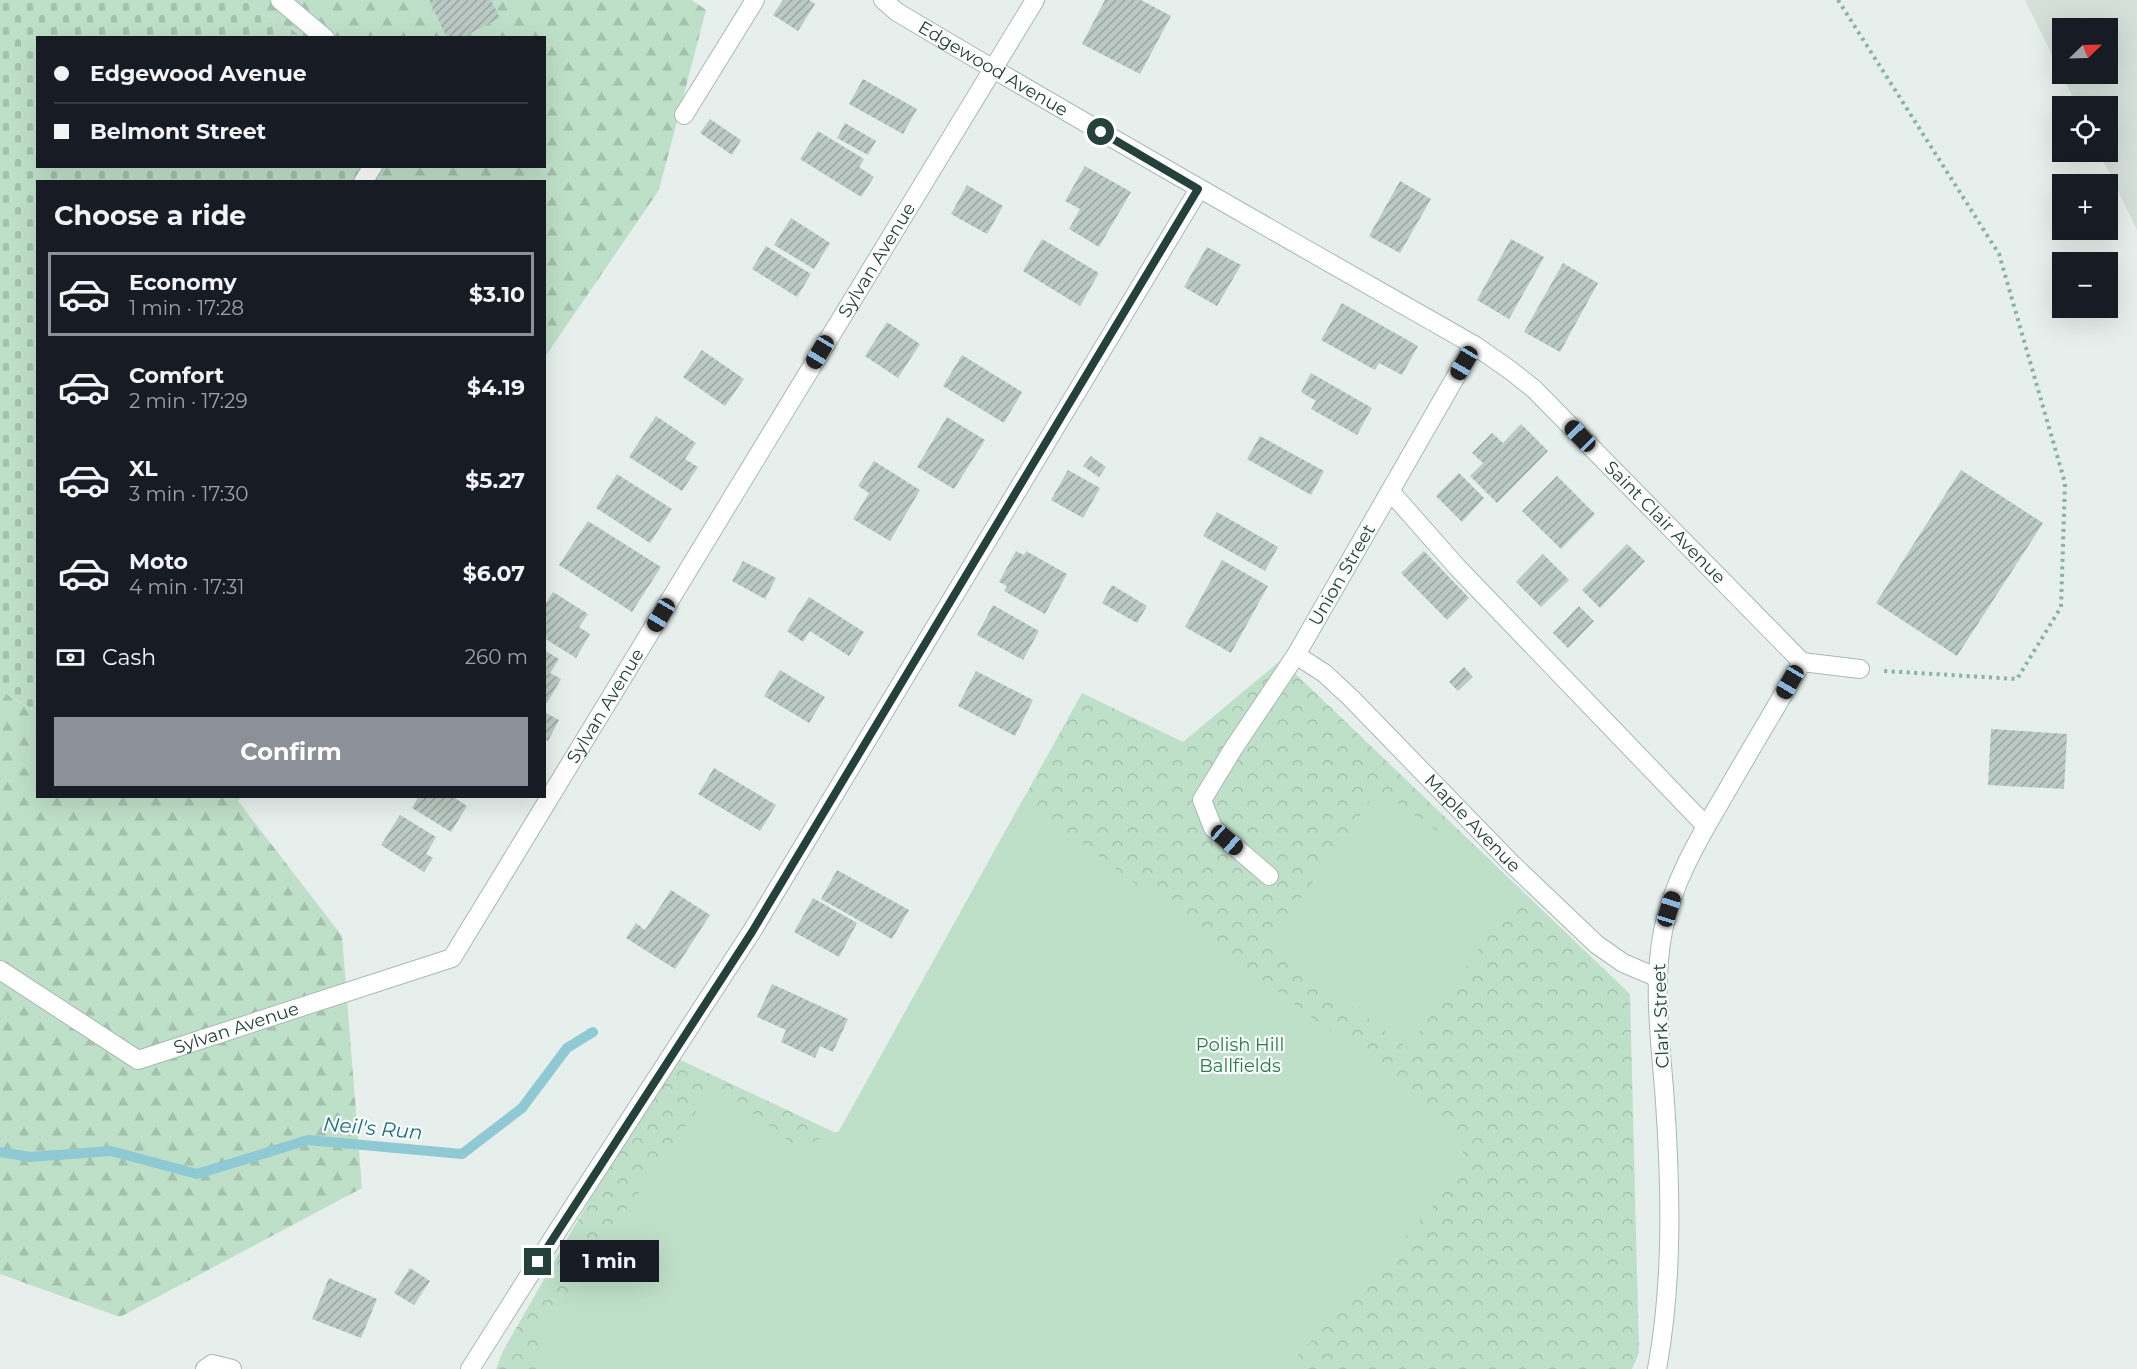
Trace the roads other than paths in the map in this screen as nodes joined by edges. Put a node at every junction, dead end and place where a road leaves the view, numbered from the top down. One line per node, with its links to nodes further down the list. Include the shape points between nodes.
1 (280, 0): 5 (street)
2 (755, 0): 7 (street)
3 (883, 0): 6 (street, Edgewood Avenue)
4 (1035, 0): 6 (street, Sylvan Avenue)
5 (323, 36)
6 (992, 69): 8 (street, Edgewood Avenue); 16 (street, Sylvan Avenue, via 452,958 138,1060)
7 (684, 115)
8 (1198, 189): 9 (street, Saint Clair Avenue); 20 (street, via 752,932)
9 (1474, 345): 10 (street, Union Street); 12 (street, Saint Clair Avenue, via 1534,389)
10 (1390, 492): 11 (street, Union Street); 14 (street)
11 (1296, 655): 15 (street, Union Street, via 1202,800 1213,828); 17 (street, Maple Avenue, via 1324,673 1351,698 1511,863 1596,944 1623,963)
12 (1802, 662): 13 (street); 14 (street, Clark Street)
13 (1860, 669)
14 (1706, 826): 17 (street, Clark Street, via 1675,890 1663,929)
15 (1269, 876)
16 (0, 970)
17 (1656, 977): 21 (street, Clark Street, via 1669,1226)
18 (205, 1369): 19 (street, via 212,1364)
19 (232, 1369)
20 (470, 1369)
21 (1657, 1369)

